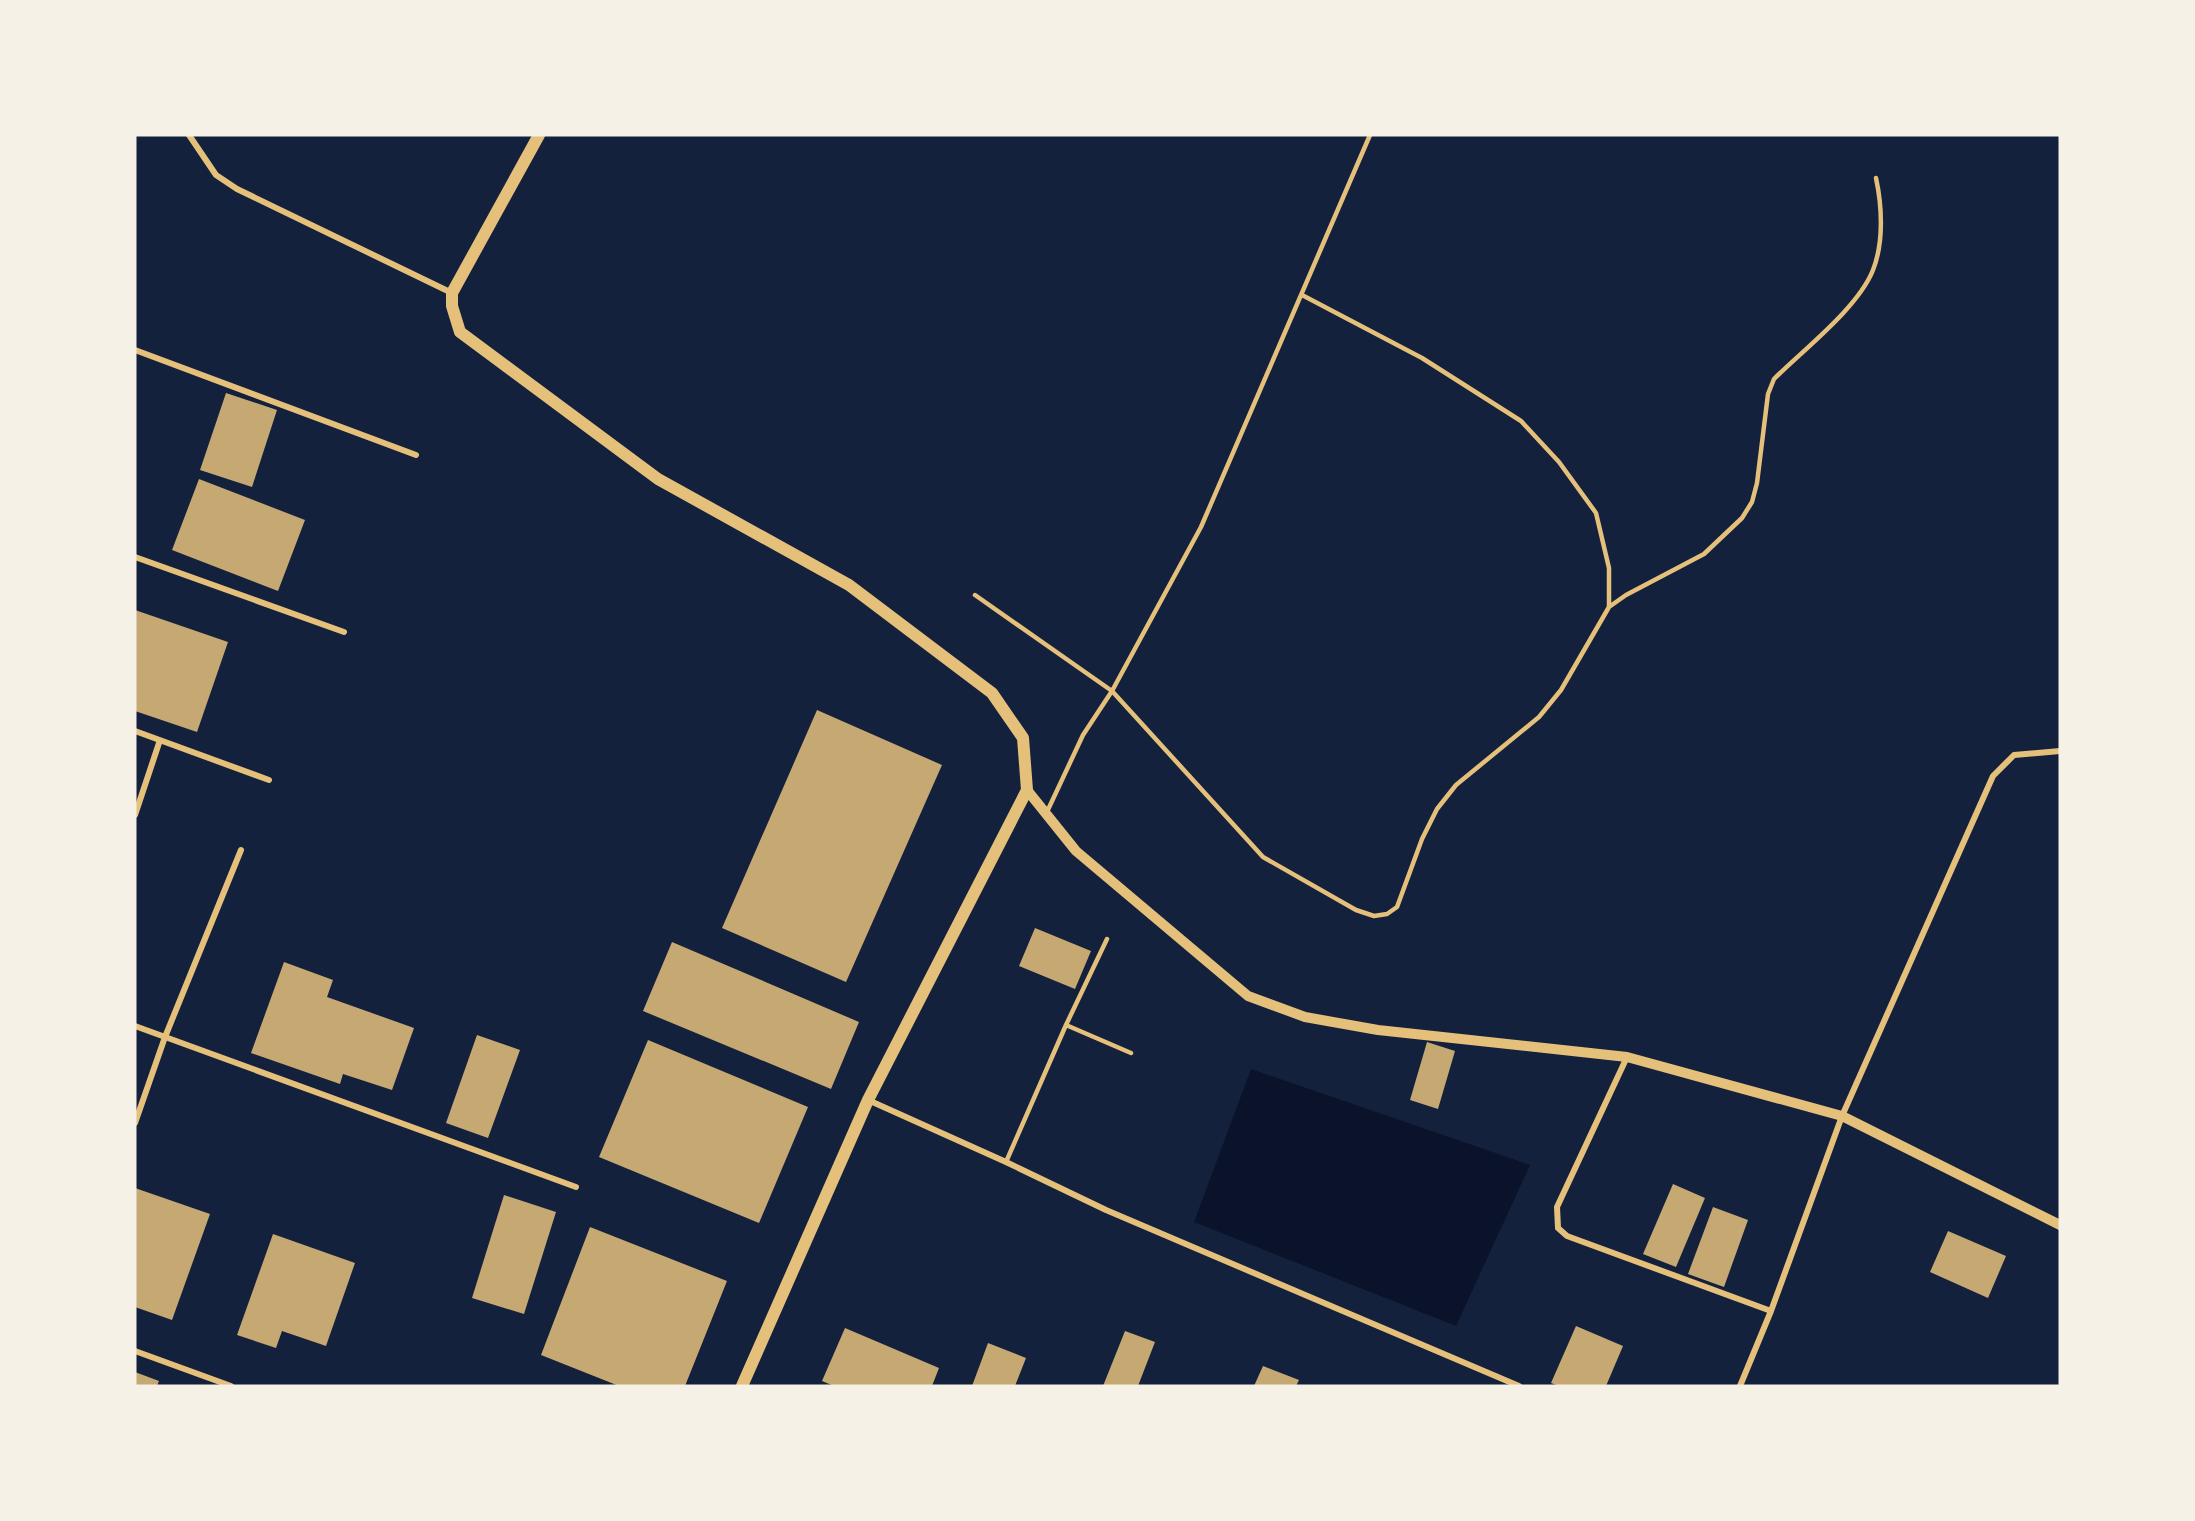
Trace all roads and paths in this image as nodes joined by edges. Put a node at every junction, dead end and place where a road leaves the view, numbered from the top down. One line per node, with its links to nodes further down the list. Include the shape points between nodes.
1 (189, 135): 5 (street, via 216,175 237,189)
2 (539, 135): 5 (main road)
3 (1370, 135): 6 (lane)
4 (1876, 178): 11 (lane, via 1880,219 1873,271 1852,303 1774,379 1768,394 1757,483 1742,518 1704,554 1626,594)
5 (453, 293): 18 (main road, via 452,306 460,332 658,479 849,585 992,693 1023,738)
6 (1302, 295): 11 (lane, via 1422,358 1521,421 1596,513 1609,568); 13 (lane, via 1201,527)
7 (135, 351): 8 (street)
8 (416, 455)
9 (135, 557): 12 (street)
10 (975, 596): 13 (lane)
11 (1609, 607): 13 (lane, via 1561,690 1539,717 1456,785 1437,809 1397,907 1387,914 1374,916 1356,910 1263,857)
12 (344, 632)
13 (1112, 691): 19 (lane, via 1083,735)
14 (135, 731): 15 (street)
15 (160, 740): 17 (street); 20 (street)
16 (2060, 751): 29 (street, via 2014,755 1993,776)
17 (269, 780)
18 (1027, 790): 19 (street); 28 (main road)
19 (1046, 814): 27 (street, via 1076,851 1248,996 1305,1017 1378,1030)
20 (135, 815)
21 (241, 850): 25 (street)
22 (1107, 939): 23 (lane)
23 (1066, 1025): 26 (lane); 31 (lane)
24 (135, 1026): 25 (street)
25 (165, 1037): 30 (street); 32 (street)
26 (1131, 1053)
27 (1627, 1057): 29 (street); 34 (street, via 1557,1207 1558,1228 1567,1236)
28 (868, 1100): 31 (street); 37 (main road)
29 (1842, 1116): 33 (street); 34 (street)
30 (135, 1123)
31 (1006, 1162): 38 (street, via 1106,1210)
32 (576, 1186)
33 (2060, 1225)
34 (1771, 1311): 39 (street)
35 (135, 1351): 36 (street)
36 (231, 1386)
37 (742, 1386)
38 (1519, 1386)
39 (1740, 1386)

